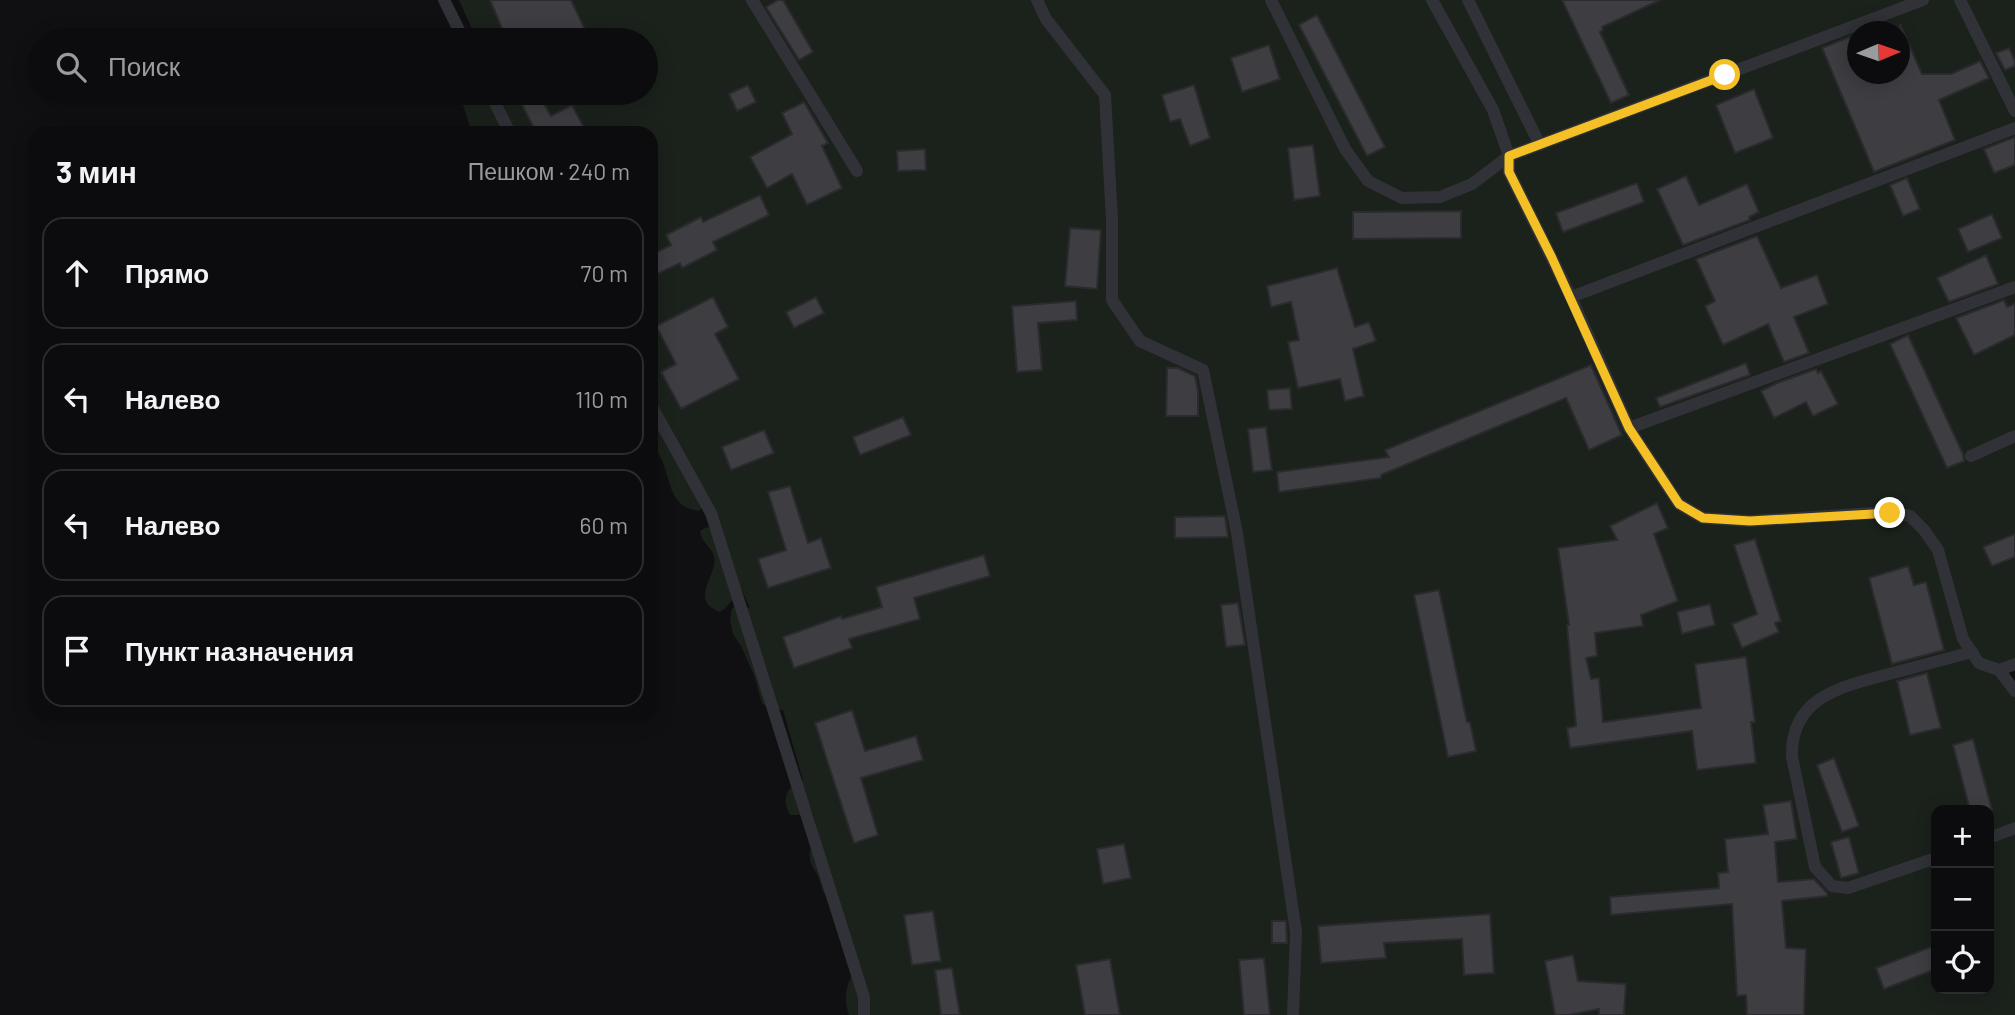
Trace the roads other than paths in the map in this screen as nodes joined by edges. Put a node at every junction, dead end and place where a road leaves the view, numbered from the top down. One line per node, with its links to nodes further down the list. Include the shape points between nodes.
1 (444, 0): 9 (lane)
2 (752, 0): 16 (lane)
3 (1037, 0): 31 (lane, via 1046,19 1105,96 1112,300 1140,341 1203,370 1237,533 1296,932)
4 (1271, 0): 15 (lane, via 1345,149 1368,181 1402,198 1440,197 1472,184)
5 (1432, 0): 15 (lane, via 1493,110)
6 (1468, 0): 14 (lane)
7 (1923, 0): 14 (lane)
8 (1960, 0): 11 (lane)
9 (458, 28)
10 (496, 105): 12 (lane)
11 (2015, 111)
12 (506, 126)
13 (2015, 128): 18 (lane)
14 (1540, 145): 15 (lane)
15 (1509, 156): 18 (lane, via 1509,172)
16 (857, 171)
17 (2015, 287): 20 (lane)
18 (1570, 297): 20 (lane)
19 (658, 418): 30 (lane, via 711,513 864,997)
20 (1629, 428): 23 (lane, via 1679,504 1703,518 1910,516 1938,550 1963,639)
21 (2015, 436): 22 (lane)
22 (1971, 456)
23 (1972, 652): 25 (lane, via 1979,663); 29 (lane, via 1842,687 1815,701 1803,714 1792,742 1815,867 1832,886 1848,888)
24 (2015, 664): 25 (lane)
25 (1999, 670): 26 (lane)
26 (2015, 691)
27 (2015, 828): 28 (lane)
28 (1994, 836)
29 (1931, 860)
30 (864, 1015)
31 (1293, 1015)

